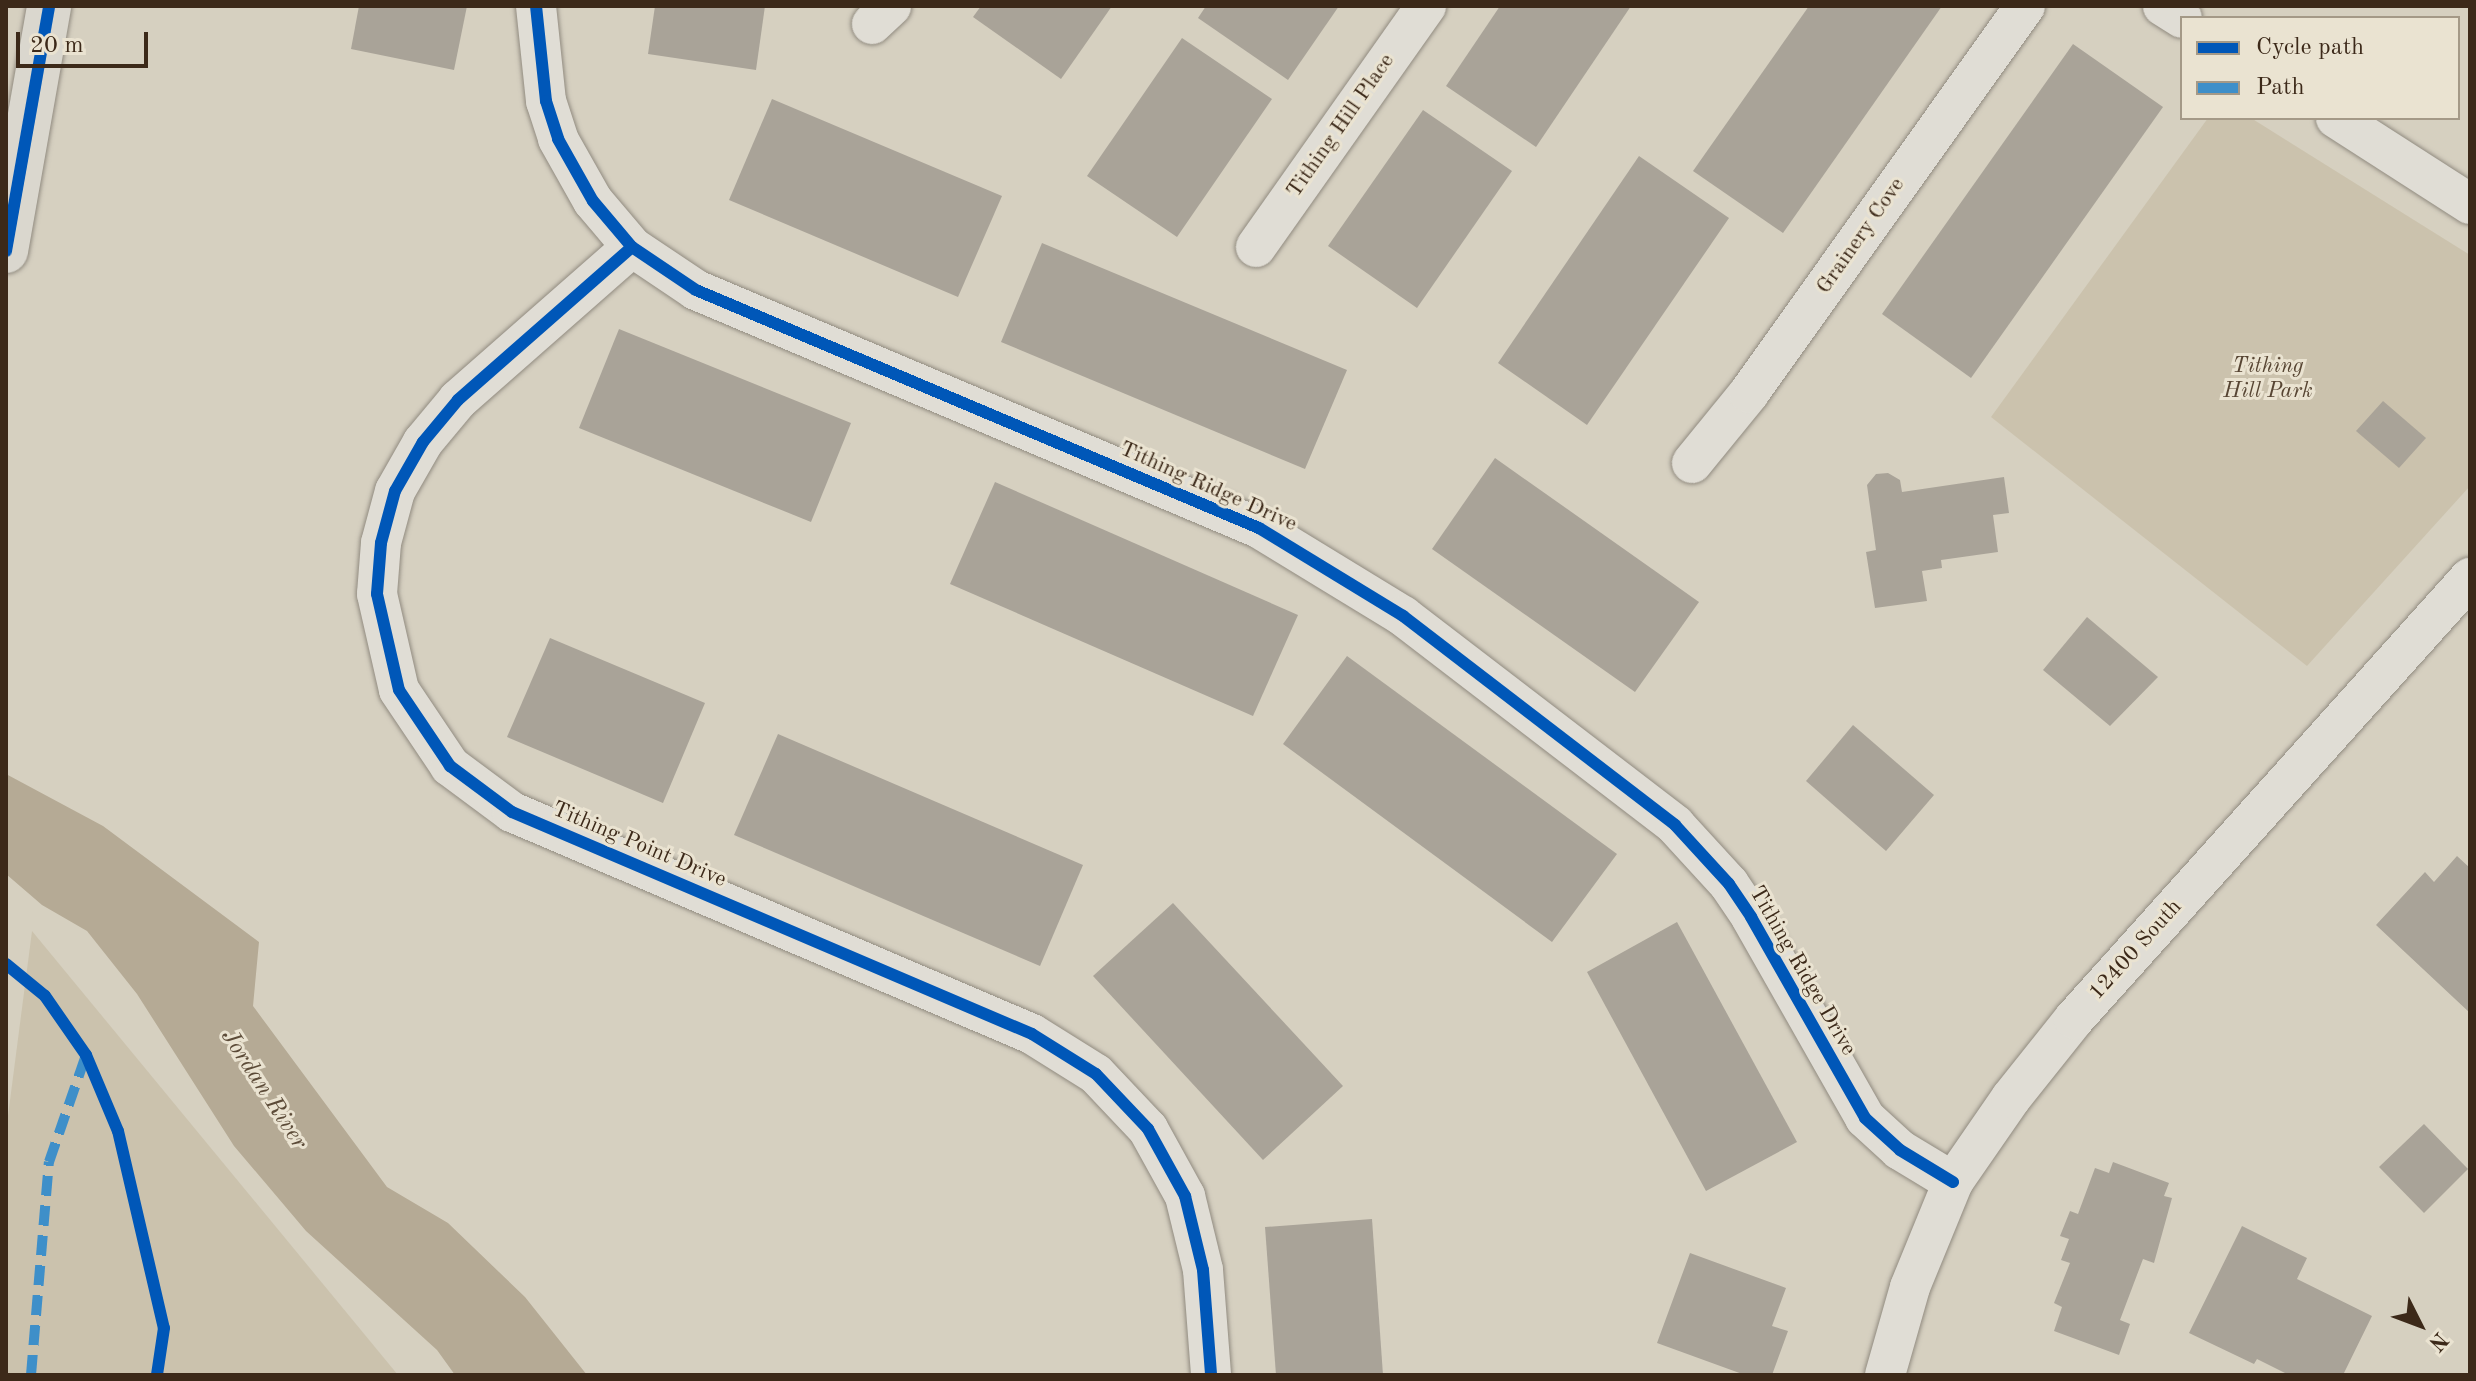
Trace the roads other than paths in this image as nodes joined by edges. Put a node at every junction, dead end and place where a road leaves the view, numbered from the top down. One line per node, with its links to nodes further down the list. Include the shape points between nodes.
1 (49, 6): 11 (main road)
2 (536, 6): 9 (street, Tithing Ridge Drive, via 546,101 558,139 593,201)
3 (1426, 6): 10 (street, Tithing Hill Place)
4 (2025, 6): 12 (street, Grainery Cove, via 1749,393)
5 (2163, 6): 6 (street)
6 (2180, 17)
7 (2339, 120): 8 (street)
8 (2470, 204)
9 (632, 247): 14 (street, Tithing Ridge Drive, via 696,290 1259,528 1403,616 1645,799 1694,844 1751,917 1865,1118 1900,1150); 15 (street, Tithing Point Drive, via 458,400 423,442 395,491 381,543 377,594 399,690 450,766 512,812 1032,1034 1096,1074 1148,1129 1185,1196 1203,1270)
10 (1256, 247)
11 (6, 251)
12 (1692, 463)
13 (2470, 578): 14 (street, 12400 South, via 2074,1019)
14 (1953, 1182): 16 (street, 12400 South, via 1910,1287)
15 (1211, 1375)
16 (1885, 1375)

